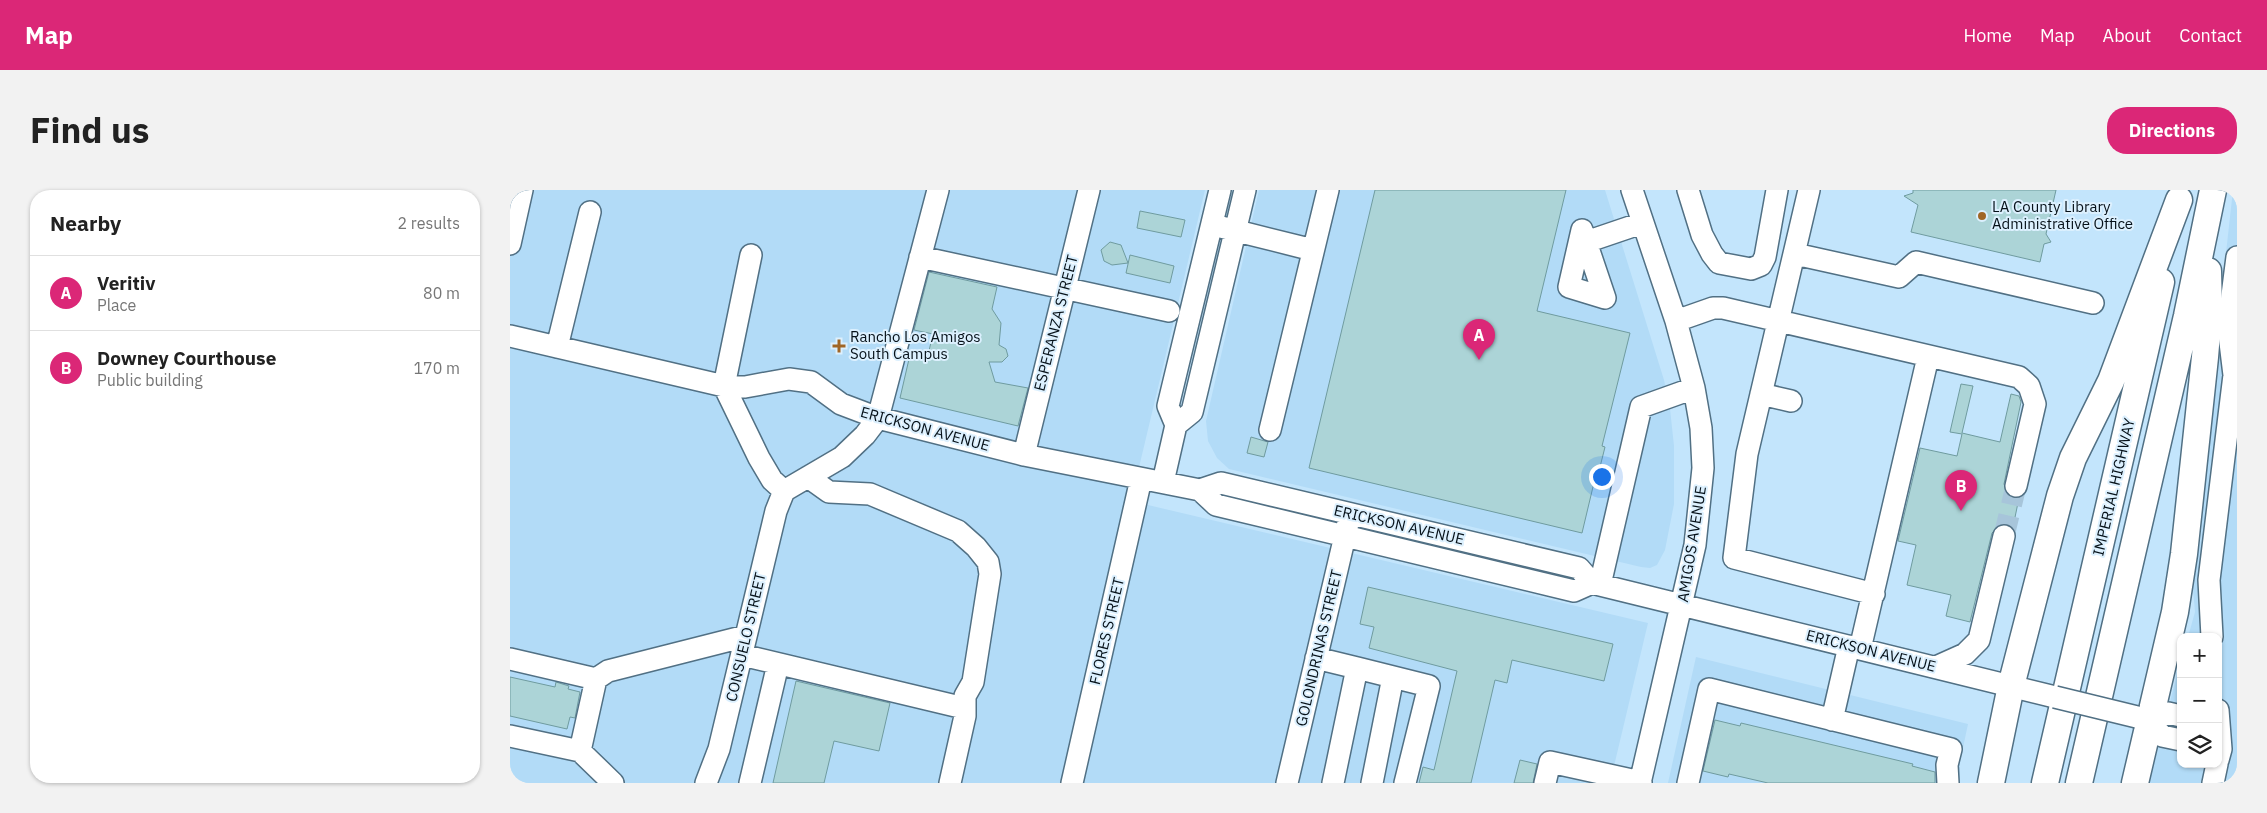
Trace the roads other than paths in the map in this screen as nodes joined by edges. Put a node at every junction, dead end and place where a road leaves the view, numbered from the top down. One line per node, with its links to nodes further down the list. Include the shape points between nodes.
1 (522, 190): 20 (street)
2 (938, 190): 24 (street)
3 (1088, 190): 26 (street, ESPERANZA STREET)
4 (1220, 190): 16 (street)
5 (1245, 190): 18 (street)
6 (1328, 190): 21 (street)
7 (1632, 190): 15 (street, AMIGOS AVENUE)
8 (1688, 190): 9 (street, via 1712,254 1720,263 1751,269 1761,265 1764,257)
9 (1777, 190)
10 (1786, 190): 12 (street)
11 (2213, 190): 17 (main road)
12 (1808, 192): 22 (street)
13 (2180, 195): 66 (main road, via 2111,381 2073,458); 89 (main road, IMPERIAL HIGHWAY)
14 (590, 212): 32 (street)
15 (1642, 223): 19 (street); 29 (street, AMIGOS AVENUE)
16 (1212, 224): 18 (street); 40 (street, via 1168,406)
17 (2208, 225): 69 (main road, via 2209,310 2187,538 2175,612); 90 (main road)
18 (1236, 230): 21 (street); 40 (street, via 1192,412)
19 (1586, 242)
20 (510, 244)
21 (1313, 250): 41 (street)
22 (1795, 254): 27 (street, via 1898,277 1916,262); 30 (street)
23 (751, 255): 35 (street)
24 (920, 257): 26 (street); 39 (street)
25 (2237, 257): 34 (street, via 2228,326)
26 (1065, 289): 28 (street); 42 (street, ESPERANZA STREET)
27 (2092, 303)
28 (1169, 311)
29 (1676, 321): 30 (street, via 1713,308); 36 (street, AMIGOS AVENUE)
30 (1779, 322): 33 (street); 37 (street)
31 (510, 336): 32 (street, ERICKSON AVENUE)
32 (557, 347): 35 (street, ERICKSON AVENUE)
33 (1928, 357): 47 (street, via 2019,377 2029,386 2034,398 2034,411); 54 (street)
34 (2236, 376): 43 (street)
35 (724, 386): 39 (street, ERICKSON AVENUE, via 745,387 789,379 812,382 841,404); 49 (street, via 759,458 772,480)
36 (1694, 388): 53 (street, via 1641,407); 55 (street, AMIGOS AVENUE, via 1703,468 1700,510)
37 (1761, 394): 38 (street); 54 (street, via 1747,454 1734,558)
38 (1791, 401)
39 (878, 418): 42 (street, ERICKSON AVENUE); 44 (street, via 842,456)
40 (1176, 425): 46 (street)
41 (1270, 430)
42 (1024, 455): 45 (street, ERICKSON AVENUE)
43 (2230, 474): 56 (street, via 2209,580)
44 (808, 477): 49 (street); 67 (street, via 829,492 870,494 958,531 988,562 989,584 973,682 965,696)
45 (1141, 479): 46 (street, ERICKSON AVENUE); 80 (street, FLORES STREET)
46 (1163, 482): 48 (street, ERICKSON AVENUE)
47 (2016, 486)
48 (1200, 490): 50 (street, ERICKSON AVENUE, via 1221,483); 52 (street, ERICKSON AVENUE, via 1216,505)
49 (784, 491): 57 (street, CONSUELO STREET, via 776,511)
50 (1350, 513): 52 (street, GOLONDRINAS STREET); 53 (street, ERICKSON AVENUE, via 1579,568)
51 (2004, 536): 63 (street, via 1979,640 1965,654)
52 (1344, 537): 53 (street, ERICKSON AVENUE, via 1574,591); 59 (street, GOLONDRINAS STREET)
53 (1596, 584): 55 (street, ERICKSON AVENUE)
54 (1874, 594): 58 (street)
55 (1683, 605): 58 (street, ERICKSON AVENUE); 85 (street, AMIGOS AVENUE)
56 (2212, 633)
57 (744, 646): 61 (street); 65 (street, via 608,671); 77 (street, CONSUELO STREET, via 719,749)
58 (1854, 647): 63 (street, ERICKSON AVENUE); 70 (street)
59 (1316, 658): 62 (street); 75 (street, GOLONDRINAS STREET)
60 (510, 660): 65 (street)
61 (778, 664): 67 (street); 78 (street)
62 (1356, 668): 64 (street); 81 (street)
63 (1936, 668): 66 (street, ERICKSON AVENUE)
64 (1393, 677): 82 (street); 83 (street, via 1429,686)
65 (596, 679): 73 (street)
66 (2010, 686): 69 (street, ERICKSON AVENUE, bridge); 88 (main road)
67 (964, 708): 79 (street)
68 (2177, 715): 69 (street, ERICKSON AVENUE, via 2168,713)
69 (2143, 719): 72 (street, via 2162,736); 91 (main road)
70 (1832, 720): 86 (street, via 1709,689); 87 (street, via 1951,748 1947,765)
71 (510, 736): 73 (street)
72 (2177, 739)
73 (580, 751): 76 (street)
74 (2216, 768): 92 (street)
75 (1293, 782)
76 (613, 783)
77 (706, 783)
78 (750, 783)
79 (950, 783)
80 (1072, 783)
81 (1333, 783)
82 (1372, 783)
83 (1405, 783)
84 (1545, 783): 85 (street, via 1550,762)
85 (1641, 783)
86 (1688, 783)
87 (1948, 783)
88 (1991, 783)
89 (2045, 783)
90 (2079, 783)
91 (2135, 783)
92 (2213, 783)

